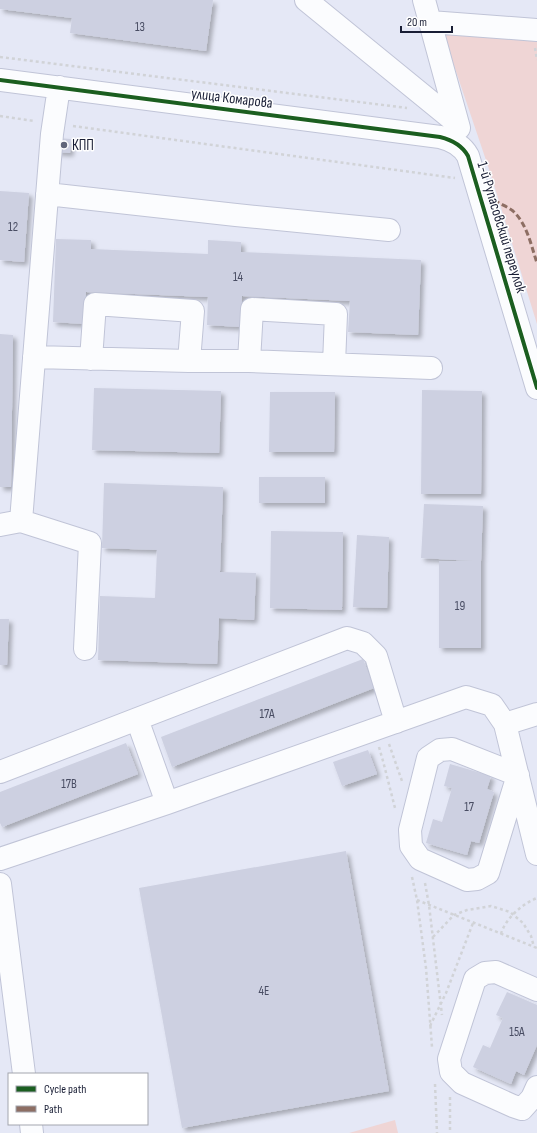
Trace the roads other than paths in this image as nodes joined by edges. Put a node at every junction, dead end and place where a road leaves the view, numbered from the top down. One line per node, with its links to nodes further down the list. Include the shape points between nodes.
1 (306, 0): 7 (street)
2 (424, 0): 3 (street)
3 (430, 22): 4 (street); 7 (street)
4 (537, 30)
5 (0, 80): 6 (street, улица Комарова)
6 (59, 87): 8 (street, улица Комарова, via 440,137); 9 (street)
7 (458, 124): 8 (street)
8 (459, 145): 17 (street, 1-й Рупасовский переулок, via 468,156)
9 (47, 194): 10 (street); 11 (street)
10 (389, 230)
11 (34, 357): 12 (street); 18 (street)
12 (91, 359): 14 (street); 14 (street, via 94,304 193,311)
13 (250, 361): 14 (street); 15 (street); 15 (street, via 252,309 336,314)
14 (189, 362)
15 (334, 364): 16 (street)
16 (431, 368)
17 (537, 388)
18 (10, 523): 19 (street, via 90,543)
19 (85, 649)
20 (537, 714): 22 (street)
21 (137, 719): 23 (street, via 347,638 363,643 376,656); 24 (street); 26 (street)
22 (505, 724): 23 (street, via 492,705 466,697); 25 (street)
23 (384, 726): 26 (street)
24 (0, 772)
25 (518, 775): 25 (street, via 452,749 440,750 428,758 410,830 416,866 467,880 488,873); 27 (street)
26 (167, 803): 28 (street)
27 (537, 854)
28 (0, 859)
29 (0, 884): 31 (street)
30 (537, 990): 32 (street, via 496,972 485,973 475,979 449,1059 451,1072 462,1083 522,1109 532,1098)
31 (24, 1073)
32 (537, 1087)

